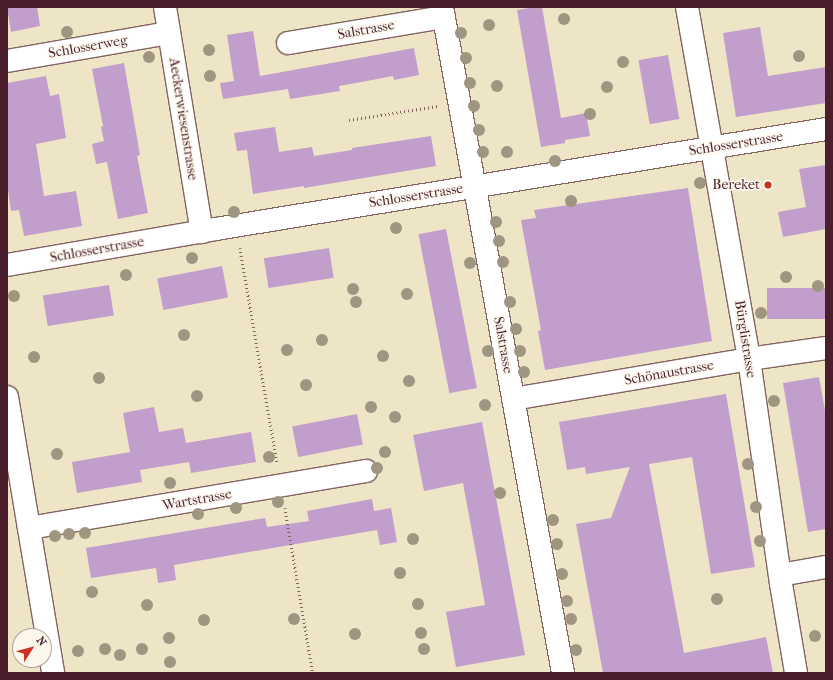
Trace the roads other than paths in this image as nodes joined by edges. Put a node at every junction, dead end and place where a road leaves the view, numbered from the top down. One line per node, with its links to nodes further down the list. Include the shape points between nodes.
1 (165, 7): 4 (street, Aeckerwiesenstrasse)
2 (687, 7): 8 (street, Bürglistrasse)
3 (443, 12): 5 (street, Salstrasse); 9 (street, Salstrasse)
4 (169, 33): 6 (street, Schlosserweg); 10 (street, Aeckerwiesenstrasse)
5 (288, 43)
6 (7, 61)
7 (826, 130): 8 (street, Schlosserstrasse)
8 (712, 147): 9 (street, Schlosserstrasse); 13 (street, Bürglistrasse)
9 (475, 186): 10 (street, Schlosserstrasse); 15 (street, Salstrasse)
10 (202, 232): 11 (street, Schlosserstrasse)
11 (7, 265)
12 (826, 348): 13 (street, Schönaustrasse)
13 (749, 359): 15 (street, Schönaustrasse); 19 (street, Bürglistrasse)
14 (7, 397): 17 (street)
15 (513, 399): 21 (street, Salstrasse)
16 (366, 471): 17 (street, Wartstrasse)
17 (29, 528): 20 (street)
18 (826, 567): 19 (street)
19 (780, 575): 22 (street, Bürglistrasse)
20 (53, 673)
21 (563, 673)
22 (796, 673)

